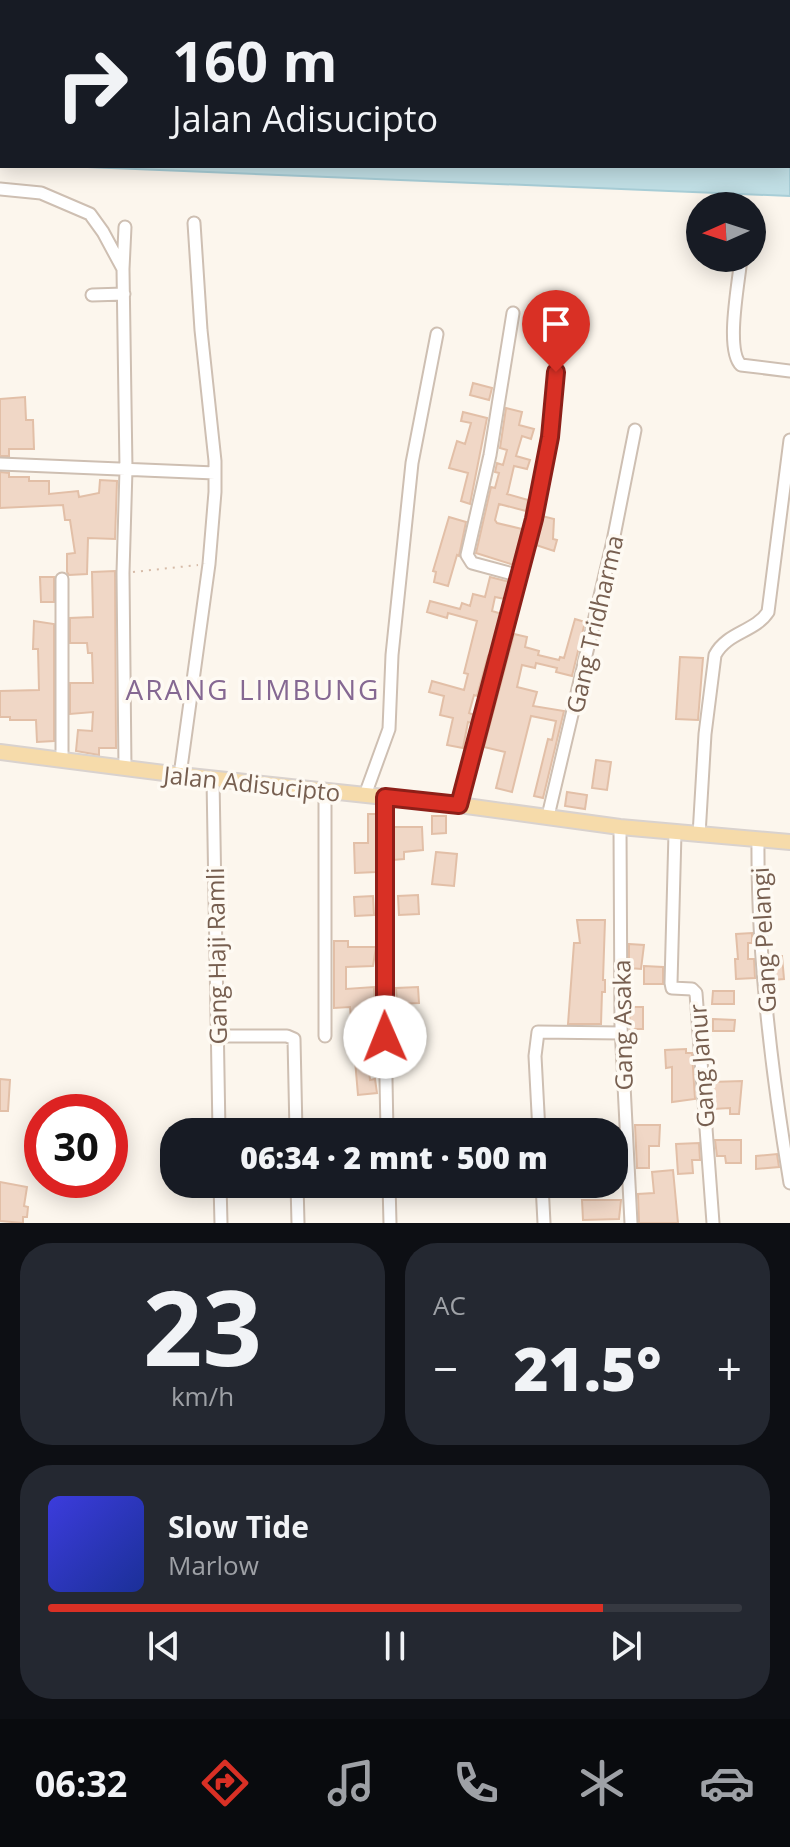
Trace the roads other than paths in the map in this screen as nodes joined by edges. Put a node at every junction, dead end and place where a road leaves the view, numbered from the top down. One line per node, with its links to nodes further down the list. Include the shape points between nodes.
1 (0, 189): 4 (street, via 41,193 90,214)
2 (194, 223): 16 (street)
3 (125, 227): 4 (street)
4 (123, 269): 6 (street)
5 (740, 272): 10 (street, via 735,361)
6 (124, 294): 7 (street); 15 (street)
7 (92, 295)
8 (513, 313): 17 (street, via 467,555 472,563)
9 (437, 334): 25 (street, via 412,463 389,729)
10 (790, 371)
11 (556, 372): 17 (street, via 545,467)
12 (635, 430): 28 (street, Gang Tridharma)
13 (790, 440): 31 (street, via 768,612 762,621 729,638 715,655)
14 (0, 464): 15 (street)
15 (126, 469): 16 (street); 21 (street)
16 (215, 473): 22 (street, via 209,564)
17 (520, 576): 27 (street)
18 (62, 579): 20 (street)
19 (0, 752): 20 (main road, Jalan Adisucipto)
20 (62, 760): 21 (main road, Jalan Adisucipto)
21 (125, 768): 22 (main road, Jalan Adisucipto)
22 (180, 775): 23 (main road, Jalan Adisucipto)
23 (213, 779): 24 (main road, Jalan Adisucipto); 35 (street, Gang Haji Ramli)
24 (325, 791): 25 (main road, Jalan Adisucipto); 36 (street)
25 (365, 795): 26 (main road, Jalan Adisucipto)
26 (385, 797): 27 (main road, Jalan Adisucipto); 39 (street)
27 (459, 805): 28 (main road, Jalan Adisucipto)
28 (548, 816): 29 (main road, Jalan Adisucipto)
29 (620, 827): 30 (main road, Jalan Adisucipto); 34 (street, Gang Asaka)
30 (675, 833): 31 (main road, Jalan Adisucipto); 51 (street, Gang Janur, via 671,983 672,988 696,993)
31 (699, 835): 32 (main road, Jalan Adisucipto)
32 (758, 840): 33 (main road, Jalan Adisucipto); 41 (street, Gang Pelangi, via 762,965)
33 (790, 842)
34 (621, 1033): 40 (street, via 538,1032); 50 (street, Gang Asaka)
35 (218, 1036): 37 (street, Gang Haji Ramli); 38 (street, via 294,1039)
36 (325, 1036)
37 (219, 1118)
38 (296, 1118)
39 (387, 1118)
40 (538, 1118)
41 (790, 1183)
42 (220, 1198): 46 (street)
43 (297, 1198): 47 (street)
44 (389, 1198): 48 (street)
45 (543, 1198): 49 (street)
46 (221, 1223)
47 (298, 1223)
48 (390, 1223)
49 (544, 1223)
50 (631, 1223)
51 (713, 1223)

